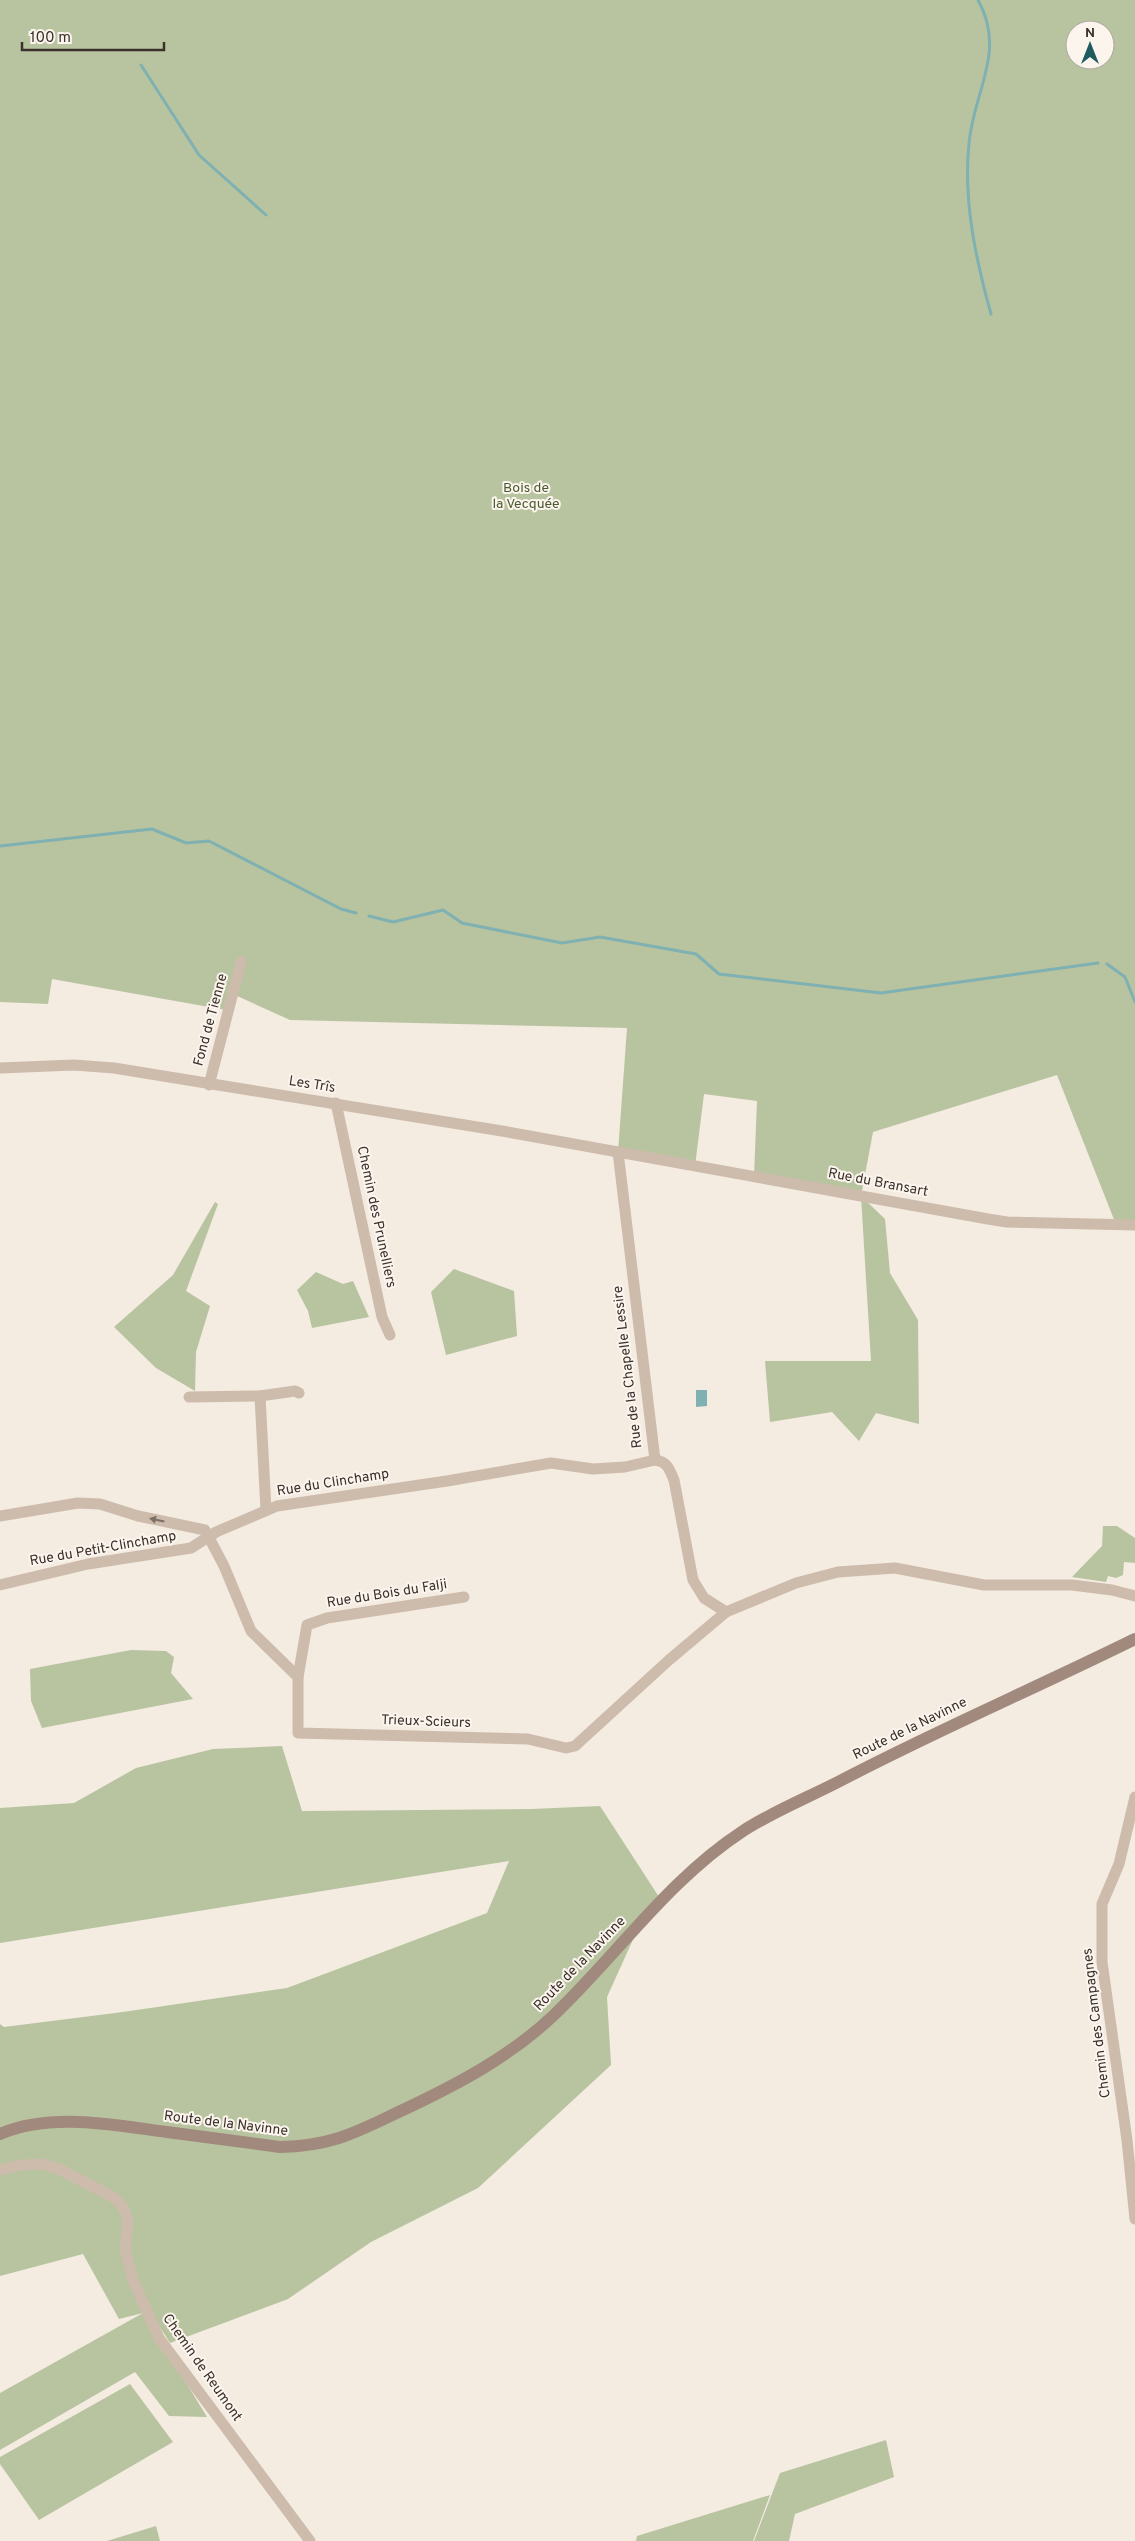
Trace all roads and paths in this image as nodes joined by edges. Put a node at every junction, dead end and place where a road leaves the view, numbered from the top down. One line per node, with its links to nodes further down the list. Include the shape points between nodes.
1 (241, 962): 3 (street, Fond de Tienne)
2 (0, 1068): 3 (street, Les Trîs, via 33,1065 94,1067)
3 (210, 1085): 4 (street, Les Trîs)
4 (336, 1103): 5 (street, Les Trîs); 7 (street, Chemin des Prunelliers, via 382,1317)
5 (618, 1152): 6 (street, Rue du Bransart, via 998,1221); 11 (street, Rue de la Chapelle Lessire)
6 (1135, 1225)
7 (390, 1335)
8 (299, 1393): 9 (street)
9 (260, 1396): 10 (street); 12 (street)
10 (189, 1397)
11 (655, 1460): 12 (street, Rue du Clinchamp, via 625,1467 593,1469 550,1463); 18 (street, Rue de la Chapelle Lessire, via 668,1466 674,1480 693,1580 704,1598)
12 (266, 1510): 14 (street, Rue du Clinchamp)
13 (0, 1516): 14 (street, one-way to 13, via 205,1530 138,1516 100,1504 78,1503)
14 (209, 1538): 15 (street, Rue du Petit-Clinchamp, via 191,1548 88,1564); 20 (street, via 251,1631)
15 (0, 1585)
16 (1135, 1596): 18 (street, via 1072,1585 984,1585 894,1568 872,1568 838,1572 796,1583)
17 (464, 1597): 20 (street, Rue du Bois du Falji, via 328,1618 307,1625)
18 (726, 1612): 20 (street, Trieux-Scieurs, via 575,1746 566,1748 528,1739 298,1733)
19 (1135, 1640): 22 (street, Route de la Navinne, via 894,1753 744,1831 687,1874 584,1985 521,2043 447,2089 346,2137 304,2147 280,2147 102,2124 53,2123 13,2128)
20 (298, 1677)
21 (1135, 1797): 24 (street, Chemin des Campagnes, via 1120,1864 1102,1904 1102,1962)
22 (0, 2134)
23 (0, 2170): 25 (street, Chemin de Reumont, via 42,2164 59,2169 115,2198 128,2220 125,2249 130,2269 159,2338)
24 (1135, 2219)
25 (310, 2541)

